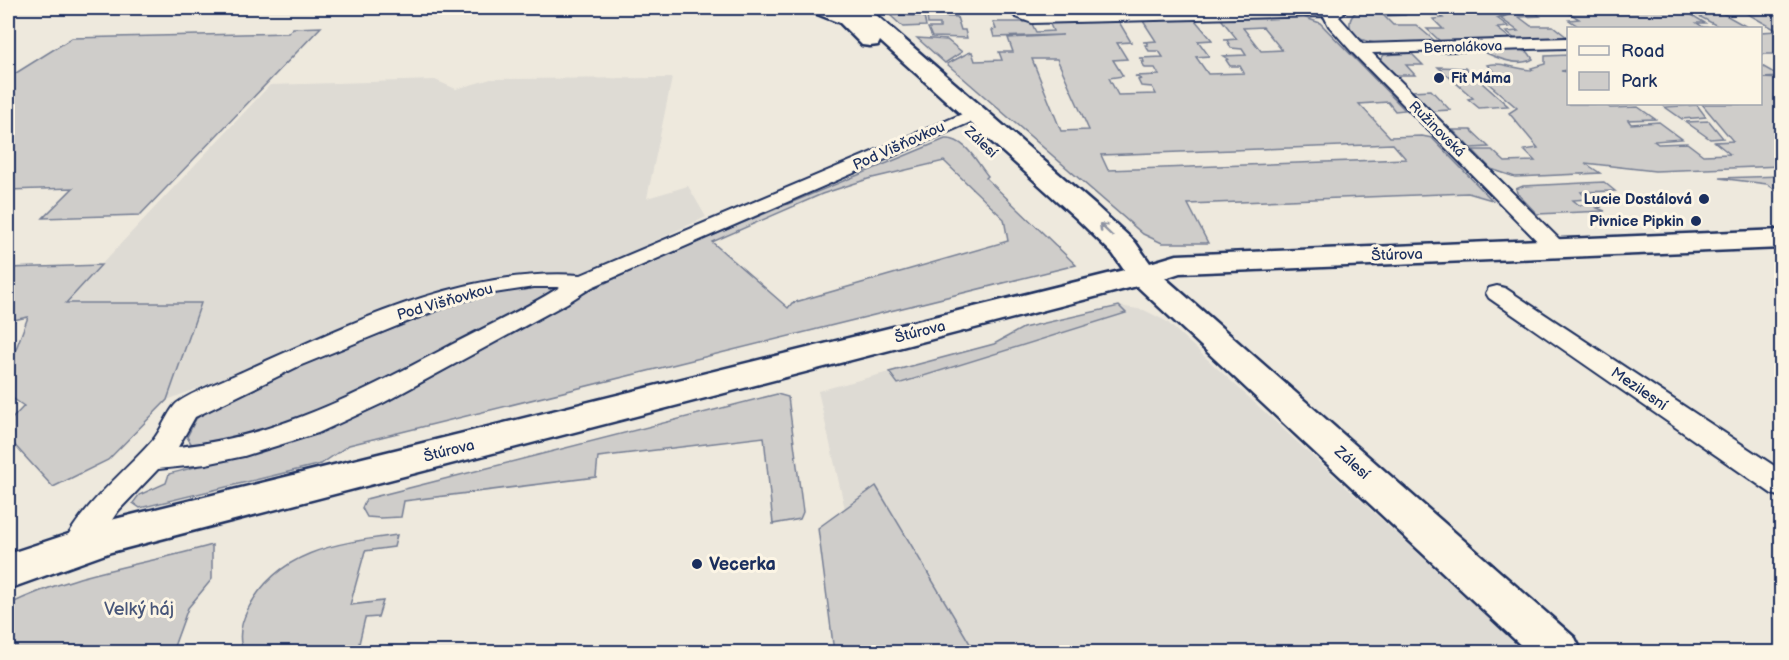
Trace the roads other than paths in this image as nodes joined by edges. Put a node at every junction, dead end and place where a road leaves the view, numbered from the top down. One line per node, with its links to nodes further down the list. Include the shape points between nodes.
1 (819, 8): 8 (street, Zálesí, via 847,19)
2 (857, 8): 8 (street, Zálesí)
3 (1013, 8): 5 (street, via 1032,18)
4 (1338, 9): 5 (street); 7 (street, Ružinovská, via 1331,16 1334,23)
5 (1062, 12)
6 (1567, 44): 7 (street, Bernolákova)
7 (1358, 49): 10 (street, Ružinovská)
8 (966, 117): 11 (street, Zálesí, via 1102,254); 12 (street, Pod Višňovkou)
9 (1782, 239): 10 (street, Štúrova)
10 (1558, 249): 11 (street, Štúrova, via 1212,261 1177,264)
11 (1143, 275): 16 (street, Štúrova); 18 (street, Zálesí)
12 (584, 282): 14 (street, via 374,397 309,426 244,446); 14 (street, Pod Višňovkou, via 535,280 477,289 390,318 284,362 185,411 178,429)
13 (1497, 293): 15 (street, Mezilesní)
14 (150, 460): 16 (street, Pod Višňovkou, via 111,499)
15 (1782, 486)
16 (77, 546): 17 (street)
17 (8, 572)
18 (1559, 652)

